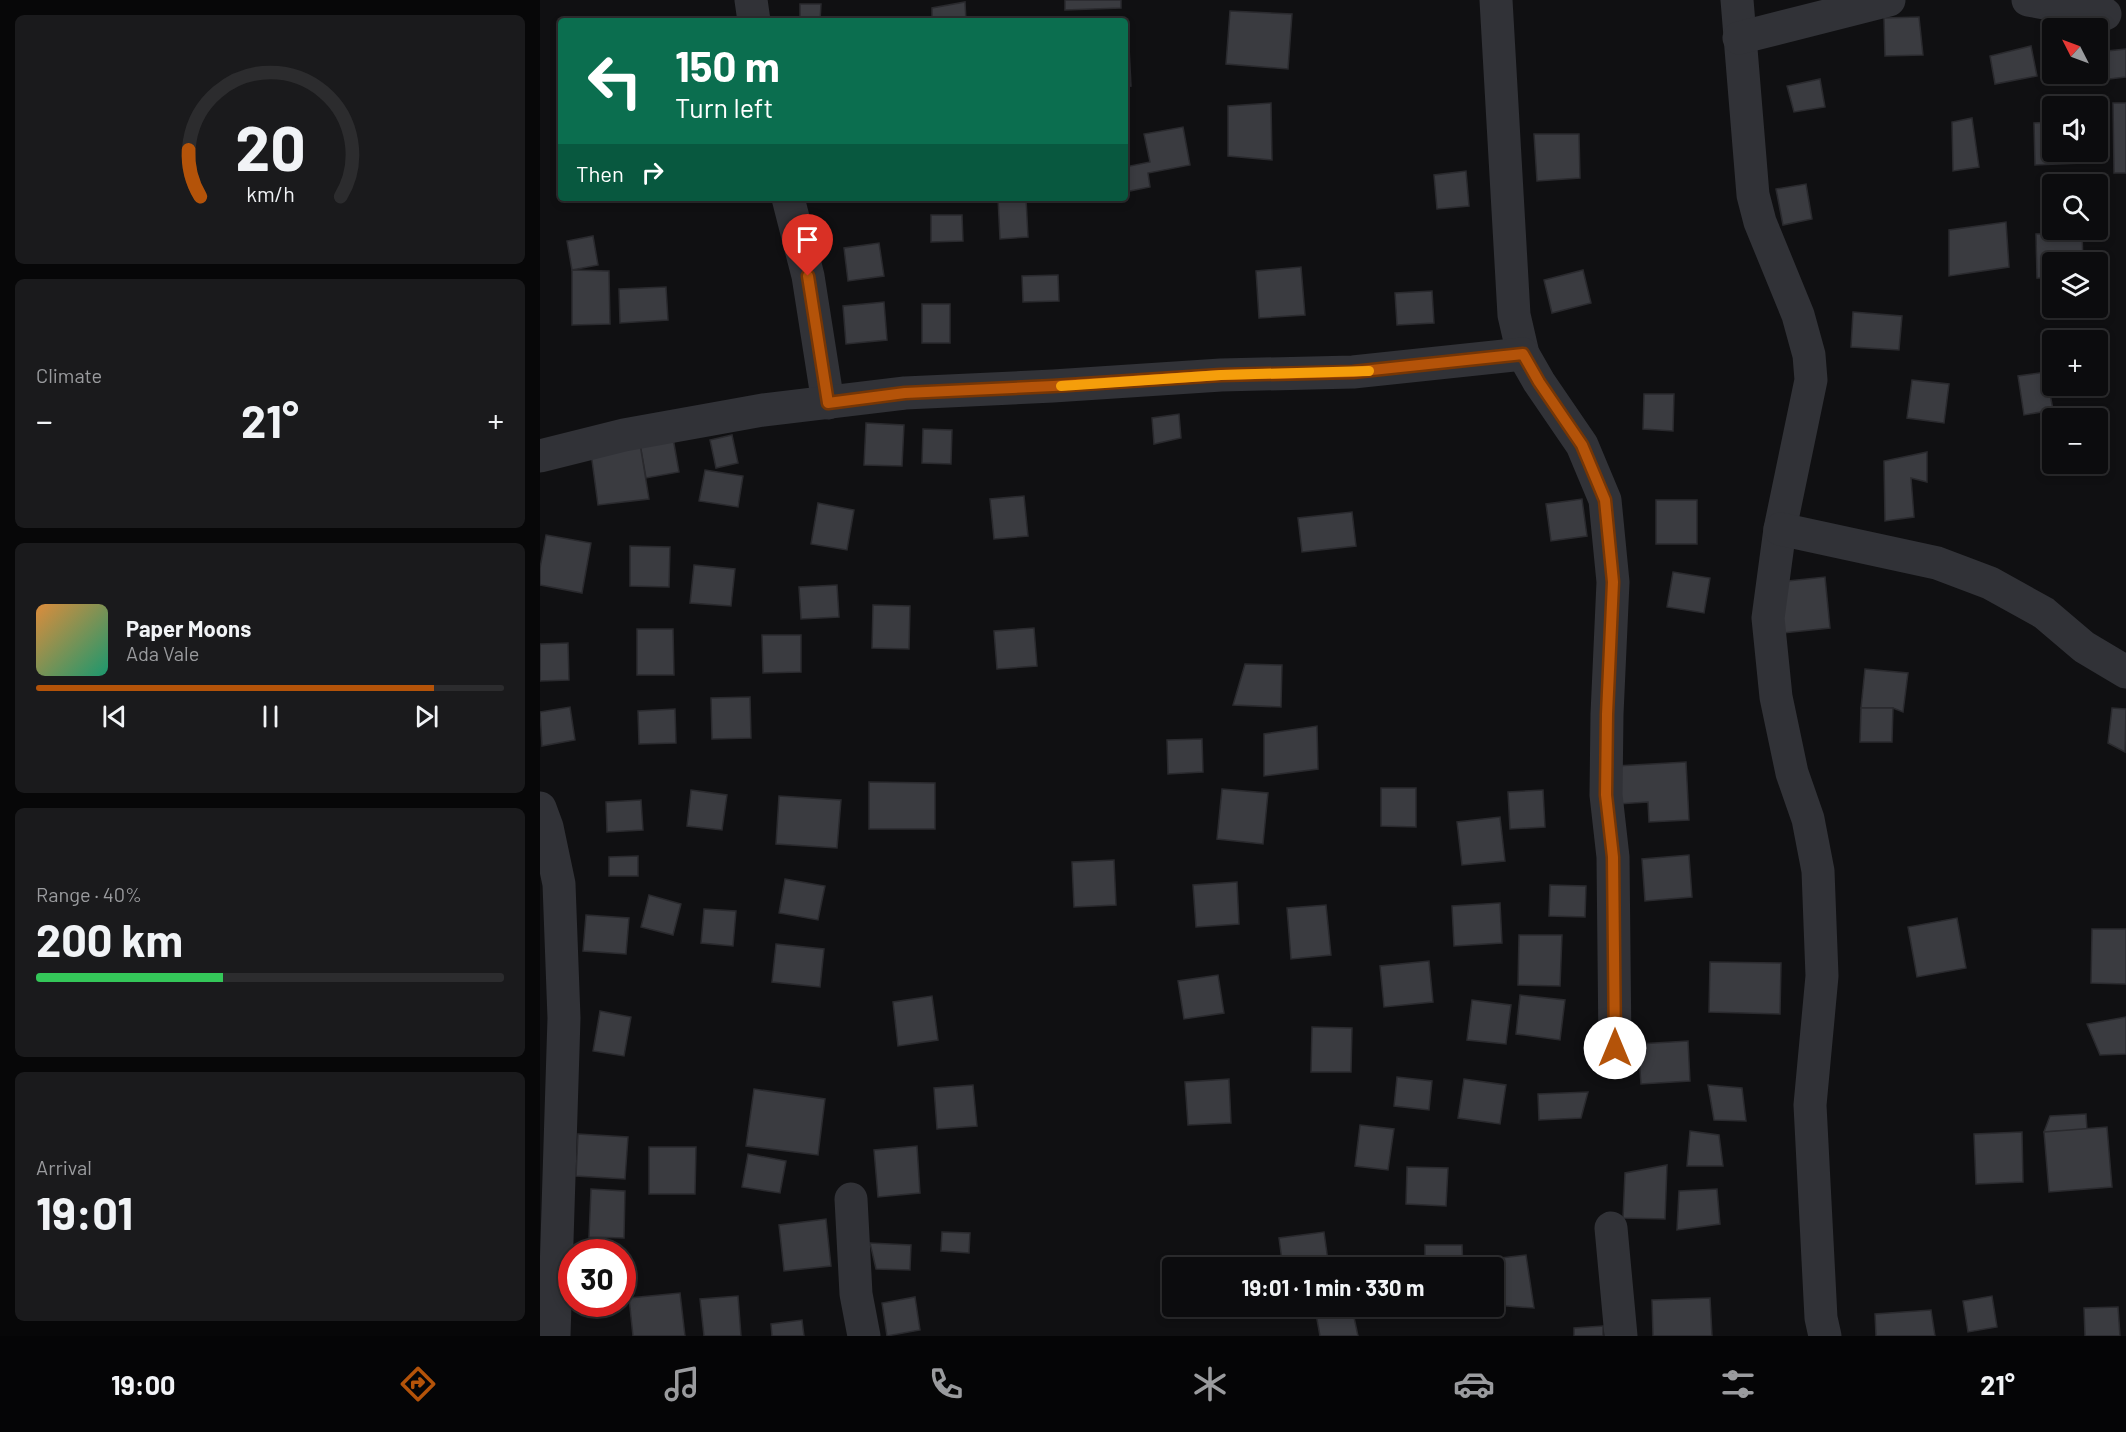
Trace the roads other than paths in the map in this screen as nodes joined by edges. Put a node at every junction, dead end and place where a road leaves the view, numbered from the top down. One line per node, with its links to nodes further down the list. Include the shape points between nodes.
1 (751, 0): 7 (street)
2 (1496, 0): 10 (street, via 1514,315)
3 (1737, 0): 8 (street)
4 (1889, 0): 8 (street)
5 (2028, 0): 6 (street)
6 (2105, 15)
7 (754, 18)
8 (1739, 38): 13 (street, via 1752,195 1798,315 1809,355 1811,380)
9 (789, 201): 11 (street, via 808,276)
10 (1523, 354): 11 (street, via 1353,372 1221,375 905,393); 16 (street, via 1582,445 1605,500 1613,582 1606,795 1613,857)
11 (828, 403): 12 (street, via 763,410 624,435)
12 (540, 456)
13 (1780, 529): 14 (street, via 1937,563 1990,584 2044,613 2084,647); 22 (street, via 1768,618 1776,697 1818,871 1822,976 1810,1105)
14 (2126, 672)
15 (540, 808): 19 (street, via 559,884 564,1018)
16 (1615, 1048)
17 (851, 1199): 20 (street, via 856,1294)
18 (1611, 1228): 21 (street)
19 (554, 1336)
20 (864, 1336)
21 (1621, 1336)
22 (1825, 1336)

